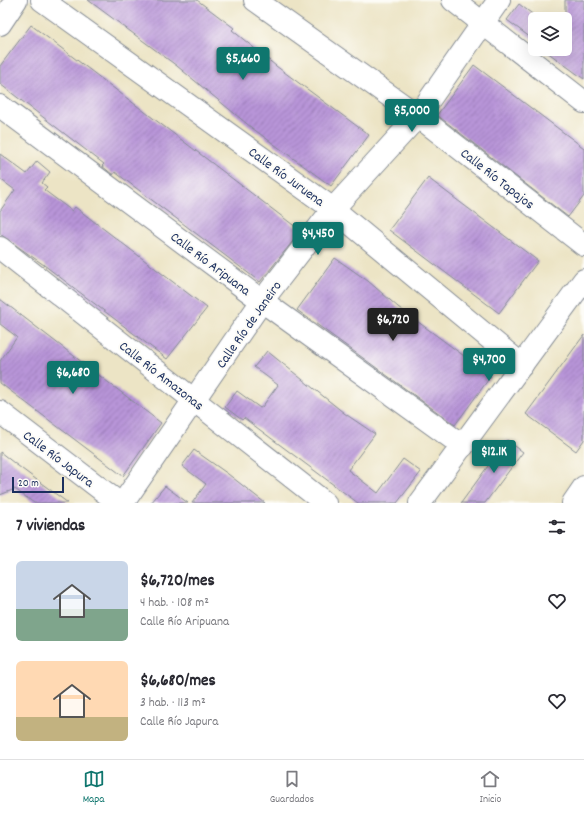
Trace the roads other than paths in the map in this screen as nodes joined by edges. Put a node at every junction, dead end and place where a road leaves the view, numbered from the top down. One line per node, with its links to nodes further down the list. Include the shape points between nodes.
1 (16, 0): 6 (street)
2 (42, 0): 11 (street, Calle Río Juruena)
3 (255, 0): 10 (street, Calle Río Tapajos)
4 (453, 0): 7 (street)
5 (499, 0): 7 (street, Calle Río de Janeiro)
6 (0, 24)
7 (483, 24): 8 (street); 10 (street, Calle Río de Janeiro)
8 (584, 102)
9 (0, 106): 15 (street, Calle Río Aripuana)
10 (418, 116): 11 (street, Calle Río de Janeiro); 12 (street, Calle Río Tapajos)
11 (333, 208): 15 (street, Calle Río de Janeiro); 16 (street, Calle Río Juruena)
12 (584, 245)
13 (0, 248): 17 (street, Calle Río Amazonas)
14 (584, 280): 16 (street)
15 (262, 301): 17 (street, Calle Río de Janeiro); 19 (street, Calle Río Aripuana)
16 (522, 365): 19 (street)
17 (195, 401): 22 (street, Calle Río de Janeiro); 23 (street, Calle Río Amazonas)
18 (0, 412): 21 (street, Calle Río Japura)
19 (463, 446): 24 (street)
20 (584, 487): 25 (street)
21 (119, 503)
22 (123, 503)
23 (325, 503)
24 (420, 503)
25 (573, 503)

